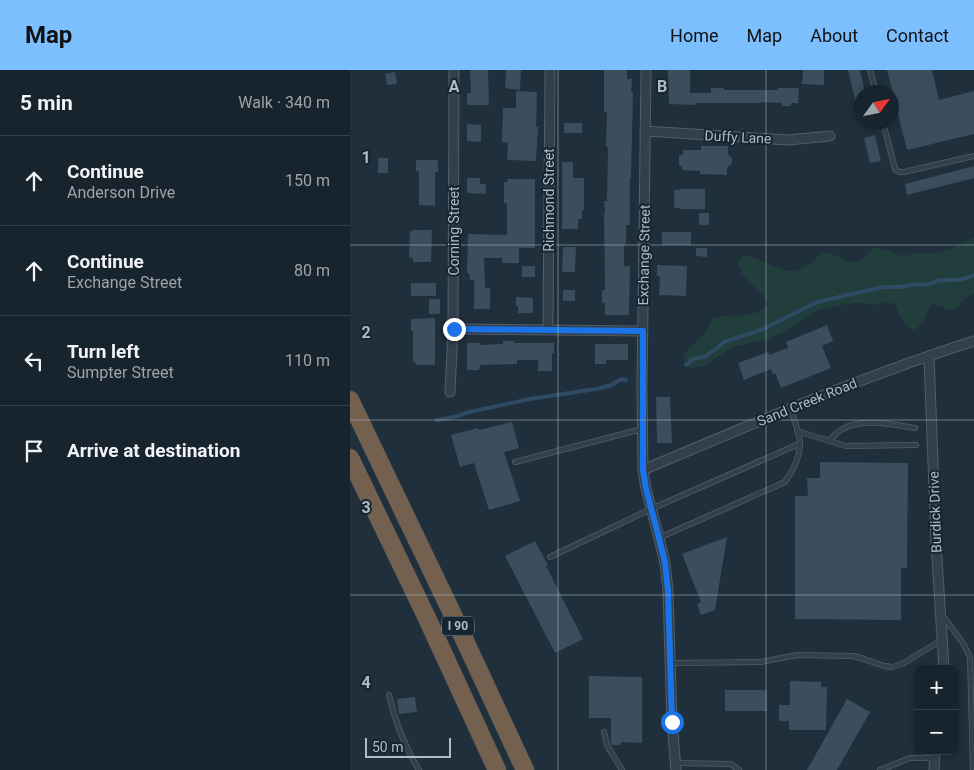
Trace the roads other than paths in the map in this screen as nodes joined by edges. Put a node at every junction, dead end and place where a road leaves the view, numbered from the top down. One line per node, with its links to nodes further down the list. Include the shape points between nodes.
1 (454, 70): 10 (street, Corning Street)
2 (550, 70): 11 (street, Richmond Street)
3 (646, 70): 7 (street, Exchange Street)
4 (870, 70): 5 (lane)
5 (874, 85)
6 (885, 130): 9 (lane, via 895,168 899,172)
7 (645, 132): 8 (street, Duffy Lane, via 788,140); 12 (street, Exchange Street)
8 (830, 136)
9 (974, 156)
10 (454, 329): 11 (street); 15 (street, Corning Street)
11 (548, 329): 12 (street)
12 (643, 331): 19 (street, Exchange Street)
13 (974, 341): 14 (street, Sand Creek Road)
14 (929, 356): 17 (street, Sand Creek Road); 30 (street, Burdick Drive)
15 (450, 392)
16 (350, 400): 40 (highway, I 90)
17 (790, 408): 20 (lane); 26 (street, Sand Creek Road)
18 (915, 428): 21 (lane, via 875,422 856,424 841,429)
19 (643, 429): 25 (lane); 26 (street, Exchange Street)
20 (797, 431): 21 (lane); 22 (lane)
21 (829, 441): 23 (lane, via 846,446)
22 (800, 444): 27 (lane); 28 (lane, via 795,464 785,482)
23 (916, 445)
24 (350, 458): 39 (highway, I 90)
25 (515, 462)
26 (643, 470): 27 (street, Exchange Street)
27 (651, 509): 28 (street, Exchange Street); 29 (lane)
28 (659, 538): 32 (street, Exchange Street, via 668,591)
29 (550, 557)
30 (940, 612): 31 (street, Burdick Drive); 45 (lane, via 970,657)
31 (942, 640): 32 (lane, via 892,667 853,656 805,655 762,662); 33 (street, Burdick Drive)
32 (670, 663): 37 (street, Exchange Street)
33 (944, 665)
34 (390, 695): 38 (lane, via 398,726)
35 (604, 732): 41 (lane, via 607,745)
36 (935, 755): 43 (lane, via 910,758); 44 (street)
37 (675, 766): 42 (lane, via 731,764)
38 (419, 770)
39 (497, 770)
40 (524, 770)
41 (622, 770)
42 (739, 770)
43 (880, 770)
44 (934, 770)
45 (973, 770)

